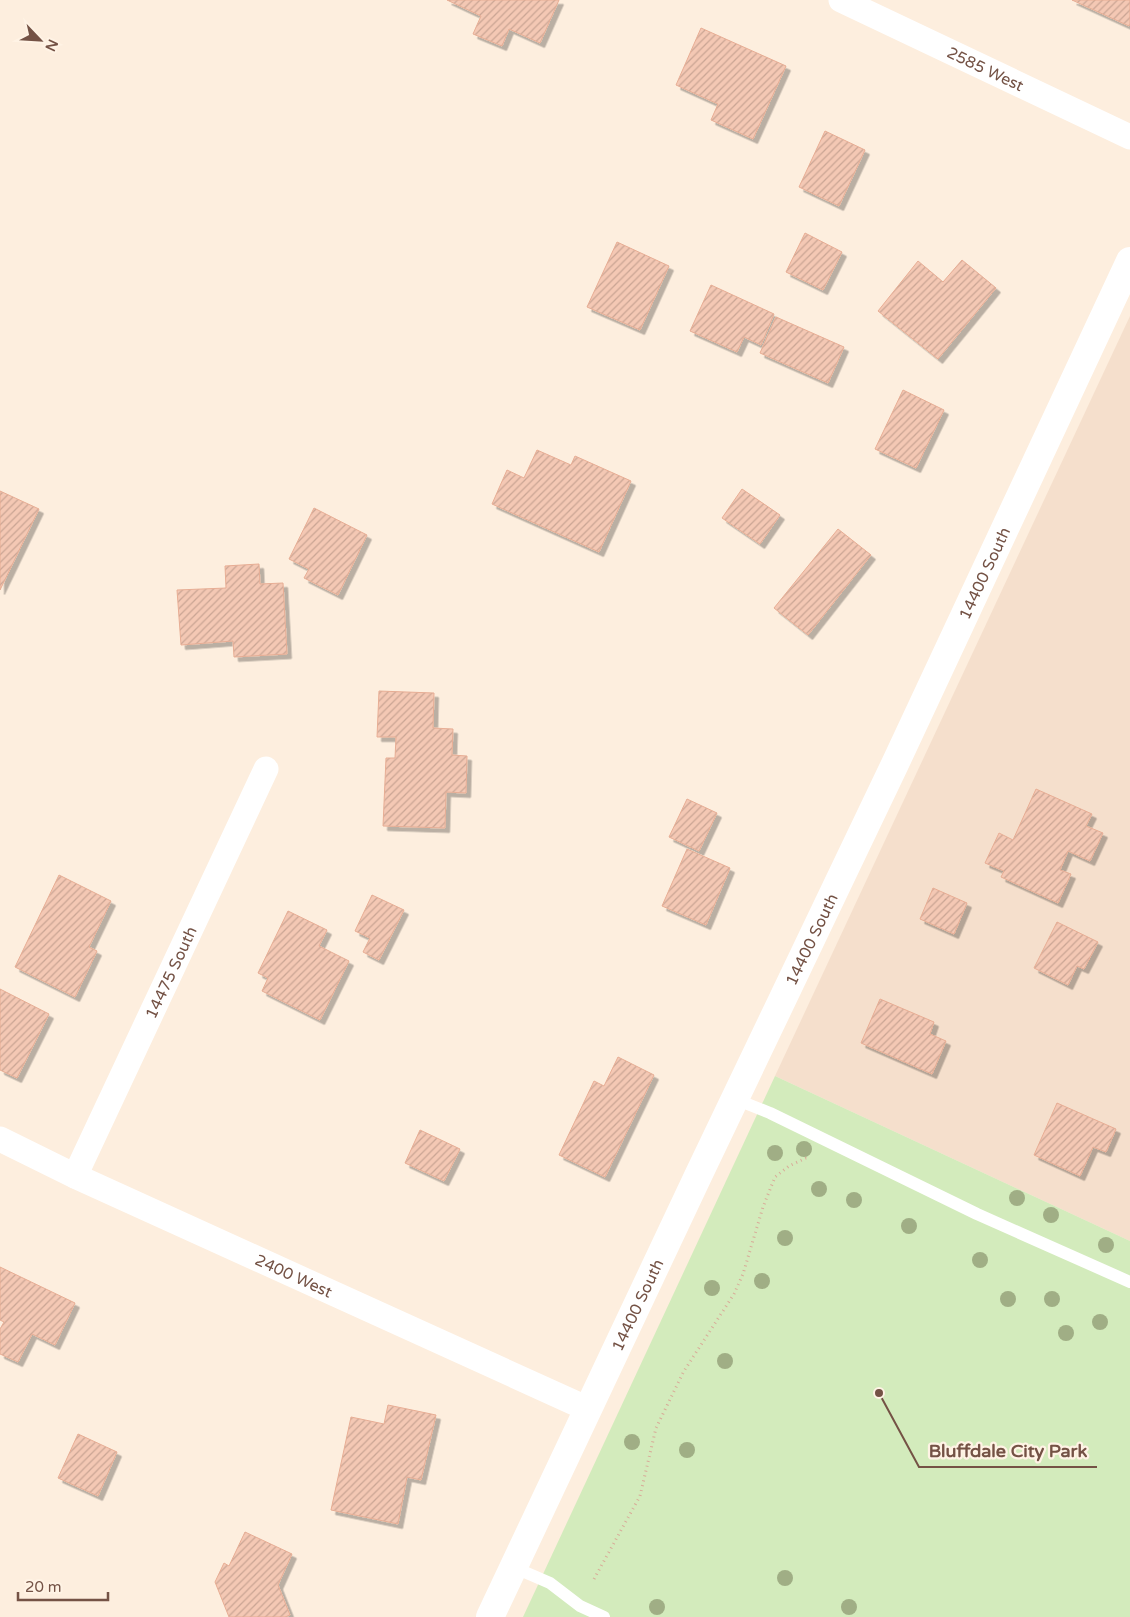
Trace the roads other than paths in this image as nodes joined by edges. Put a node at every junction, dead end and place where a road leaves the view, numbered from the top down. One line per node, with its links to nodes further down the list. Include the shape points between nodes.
1 (841, 0): 2 (street, 2585 West)
2 (1130, 137)
3 (1130, 261): 5 (main road, 14400 South)
4 (266, 769): 7 (street, 14475 South)
5 (735, 1099): 8 (lane, via 977,1214); 9 (main road, 14400 South)
6 (0, 1139): 7 (street, 2400 West)
7 (75, 1176): 9 (street, 2400 West)
8 (1130, 1282)
9 (588, 1408): 10 (main road, 14400 South)
10 (513, 1567): 11 (main road, 14400 South); 12 (lane, via 550,1583 580,1606)
11 (490, 1617)
12 (604, 1617)

